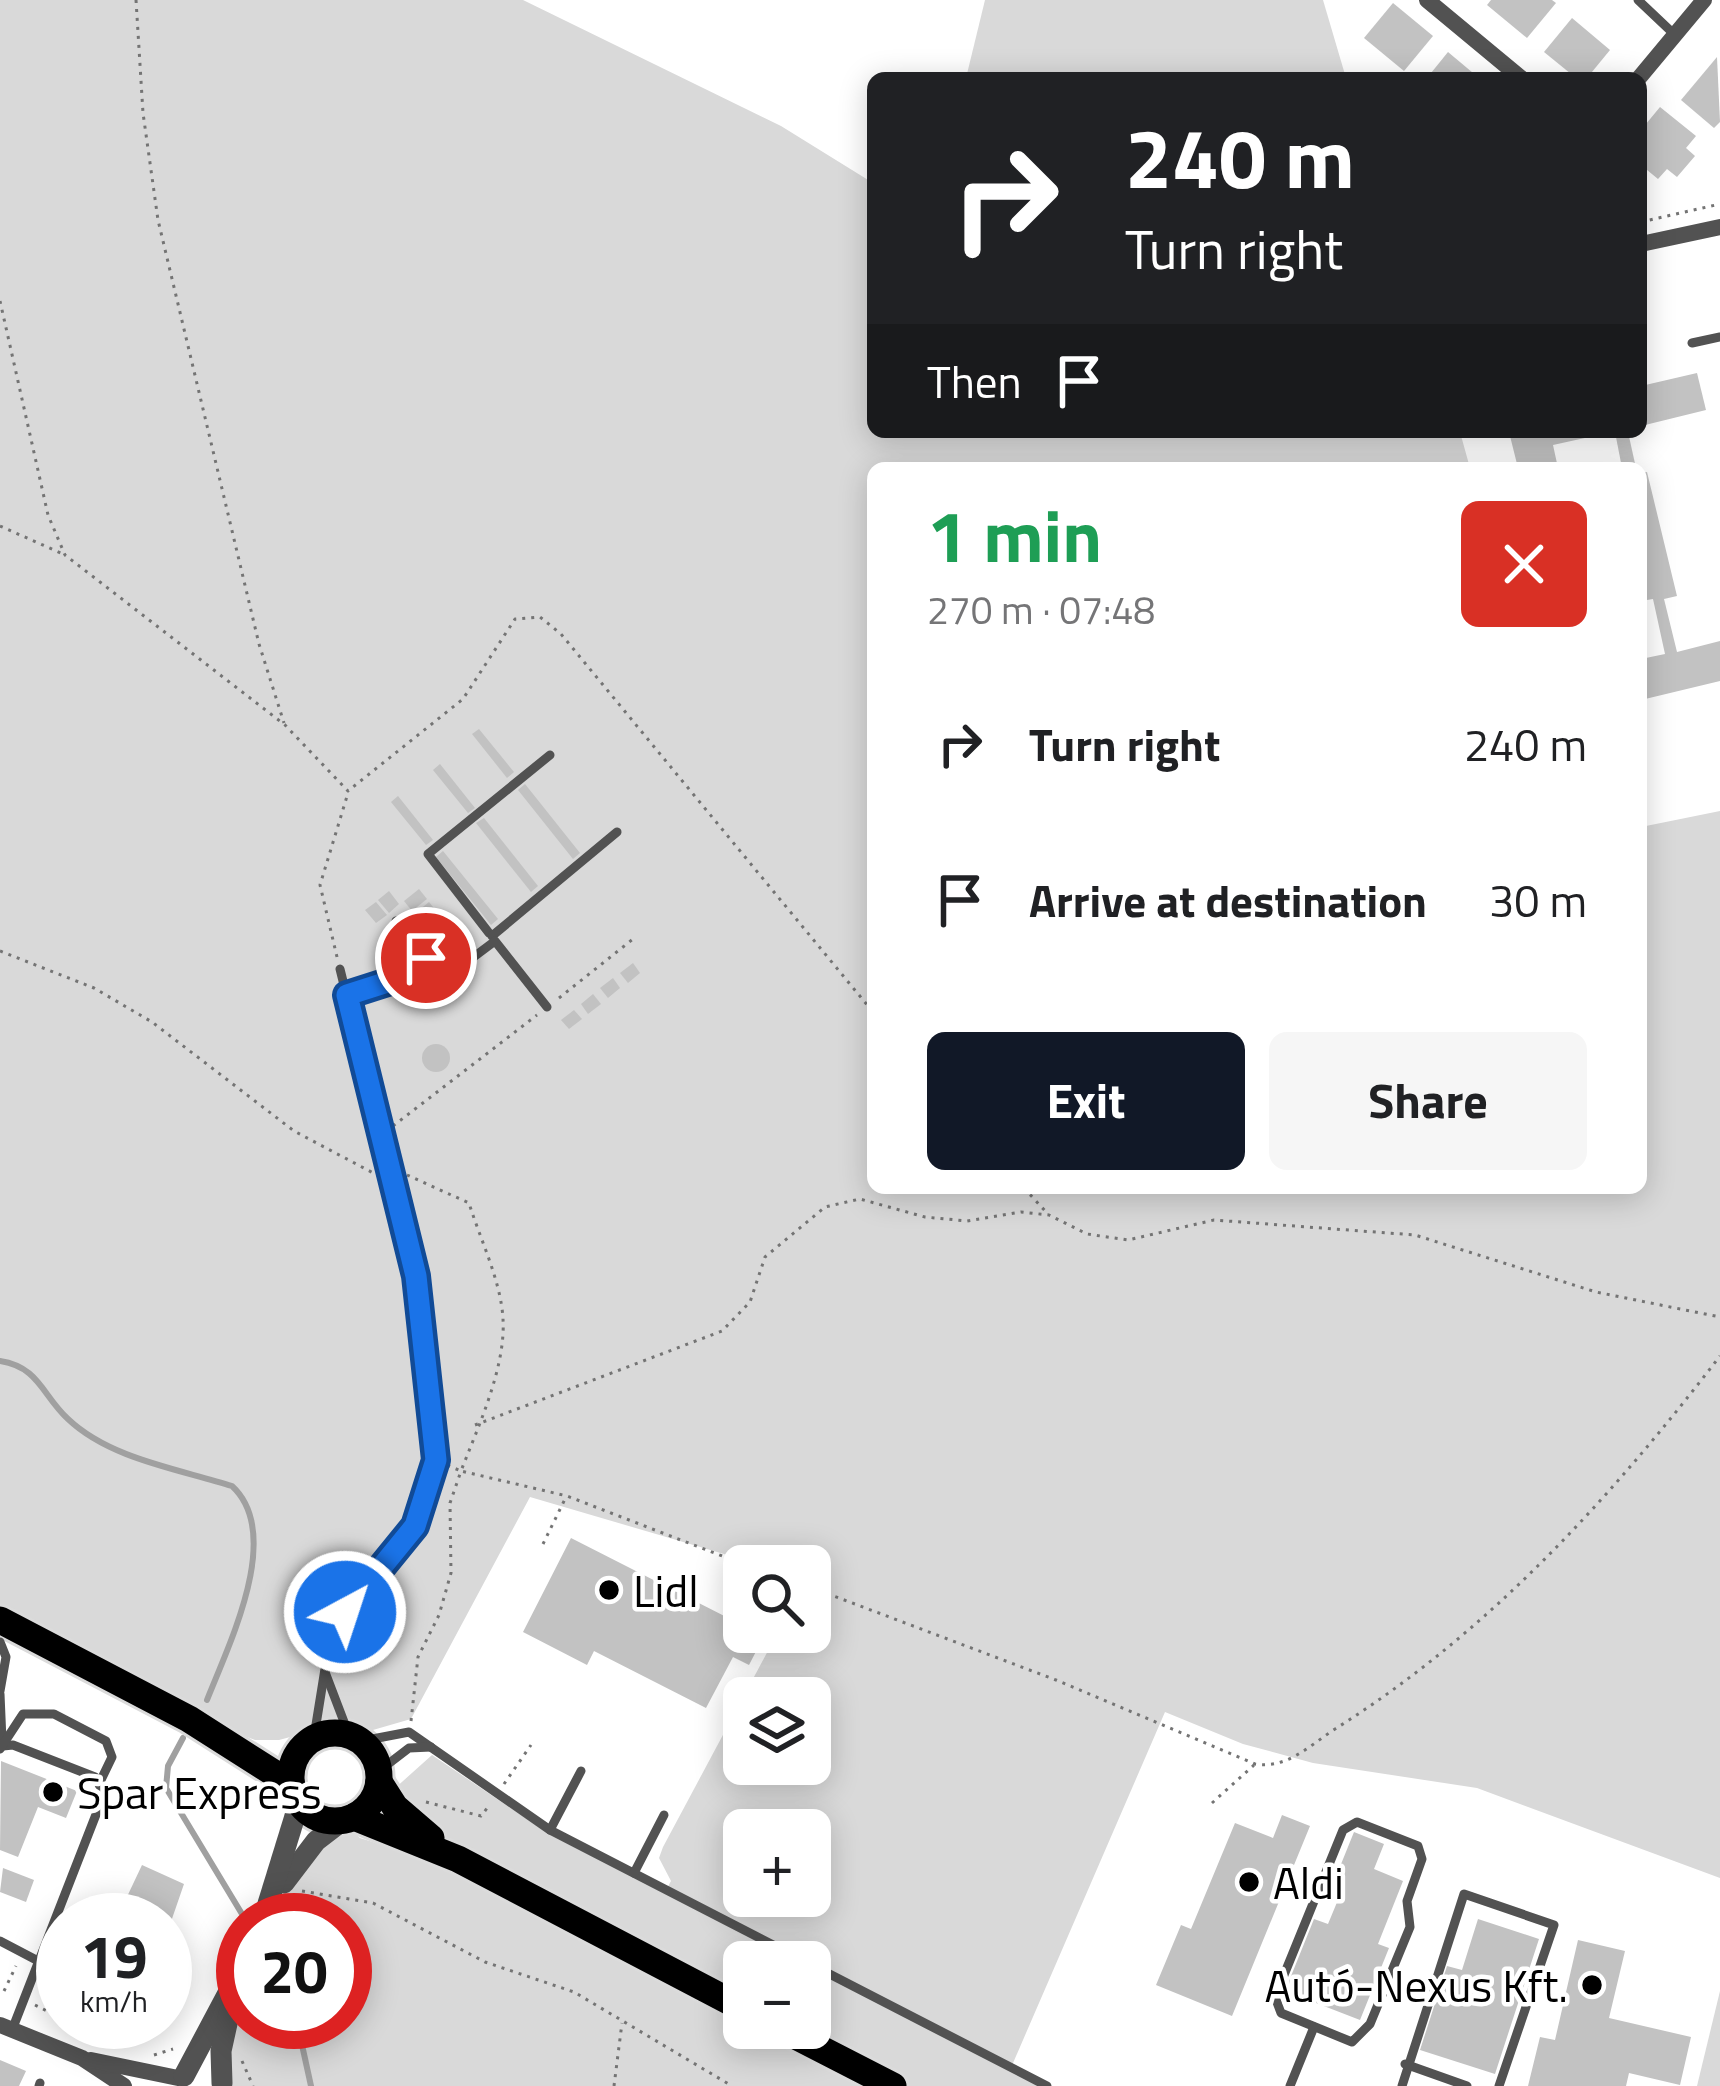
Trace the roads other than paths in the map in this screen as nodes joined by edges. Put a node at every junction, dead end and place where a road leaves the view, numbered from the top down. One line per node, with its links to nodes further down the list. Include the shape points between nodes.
1 (1427, 0): 5 (street)
2 (1638, 0): 4 (lane)
3 (1704, 0): 4 (street)
4 (1675, 34): 6 (street)
5 (1514, 72)
6 (1644, 72)
7 (1720, 227): 8 (street)
8 (1647, 243)
9 (1720, 337): 10 (lane)
10 (1692, 343)
11 (550, 755): 14 (lane, via 428,854)
12 (617, 832): 14 (lane)
13 (396, 921): 16 (lane, via 426,958)
14 (492, 937): 16 (lane, via 415,1001); 18 (lane)
15 (340, 969): 17 (lane)
16 (397, 979): 17 (lane)
17 (347, 995): 21 (lane, via 423,1315 436,1460 415,1526 337,1625)
18 (547, 1007)
19 (0, 1620): 23 (main road)
20 (0, 1642): 22 (lane)
21 (323, 1667): 24 (lane); 25 (lane)
22 (0, 1692): 27 (lane)
23 (189, 1719): 25 (main road, via 271,1746); 31 (main road)
24 (356, 1738): 25 (main road); 26 (lane, via 409,1732); 29 (main road)
25 (311, 1739): 31 (main road, via 294,1760)
26 (431, 1747): 29 (lane, via 409,1748); 34 (lane)
27 (1, 1748): 30 (lane, via 13,1745); 30 (lane, via 23,1714 54,1714 106,1741 112,1756)
28 (581, 1771): 34 (lane)
29 (379, 1777): 33 (main road, via 375,1797); 35 (main road, via 406,1819)
30 (100, 1782): 37 (lane, via 104,1794)
31 (295, 1794): 33 (main road, via 318,1818); 38 (street)
32 (664, 1815): 36 (lane)
33 (348, 1819): 35 (main road); 39 (street, via 316,1840)
34 (550, 1830): 36 (lane)
35 (458, 1859): 43 (main road)
36 (634, 1873): 55 (lane)
37 (64, 1893)
38 (271, 1893)
39 (278, 1893)
40 (0, 1941): 41 (lane)
41 (36, 1959)
42 (36, 1962): 45 (lane)
43 (723, 1998)
44 (216, 2013): 51 (street)
45 (6, 2027): 49 (street)
46 (1313, 2027): 46 (lane, via 1352,2042 1370,2024 1410,1928 1418,1846 1358,1822 1343,1830 1275,1997 1281,2012); 56 (lane)
47 (221, 2049): 52 (street)
48 (821, 2049): 54 (main road)
49 (82, 2058): 51 (street); 53 (street)
50 (1405, 2065): 57 (lane); 58 (lane); 59 (lane, via 1464,1894 1554,1925)
51 (177, 2080): 52 (street, via 201,2073)
52 (223, 2085)
53 (124, 2086)
54 (893, 2086)
55 (1047, 2086)
56 (1290, 2086)
57 (1402, 2086)
58 (1467, 2086)
59 (1499, 2086)

